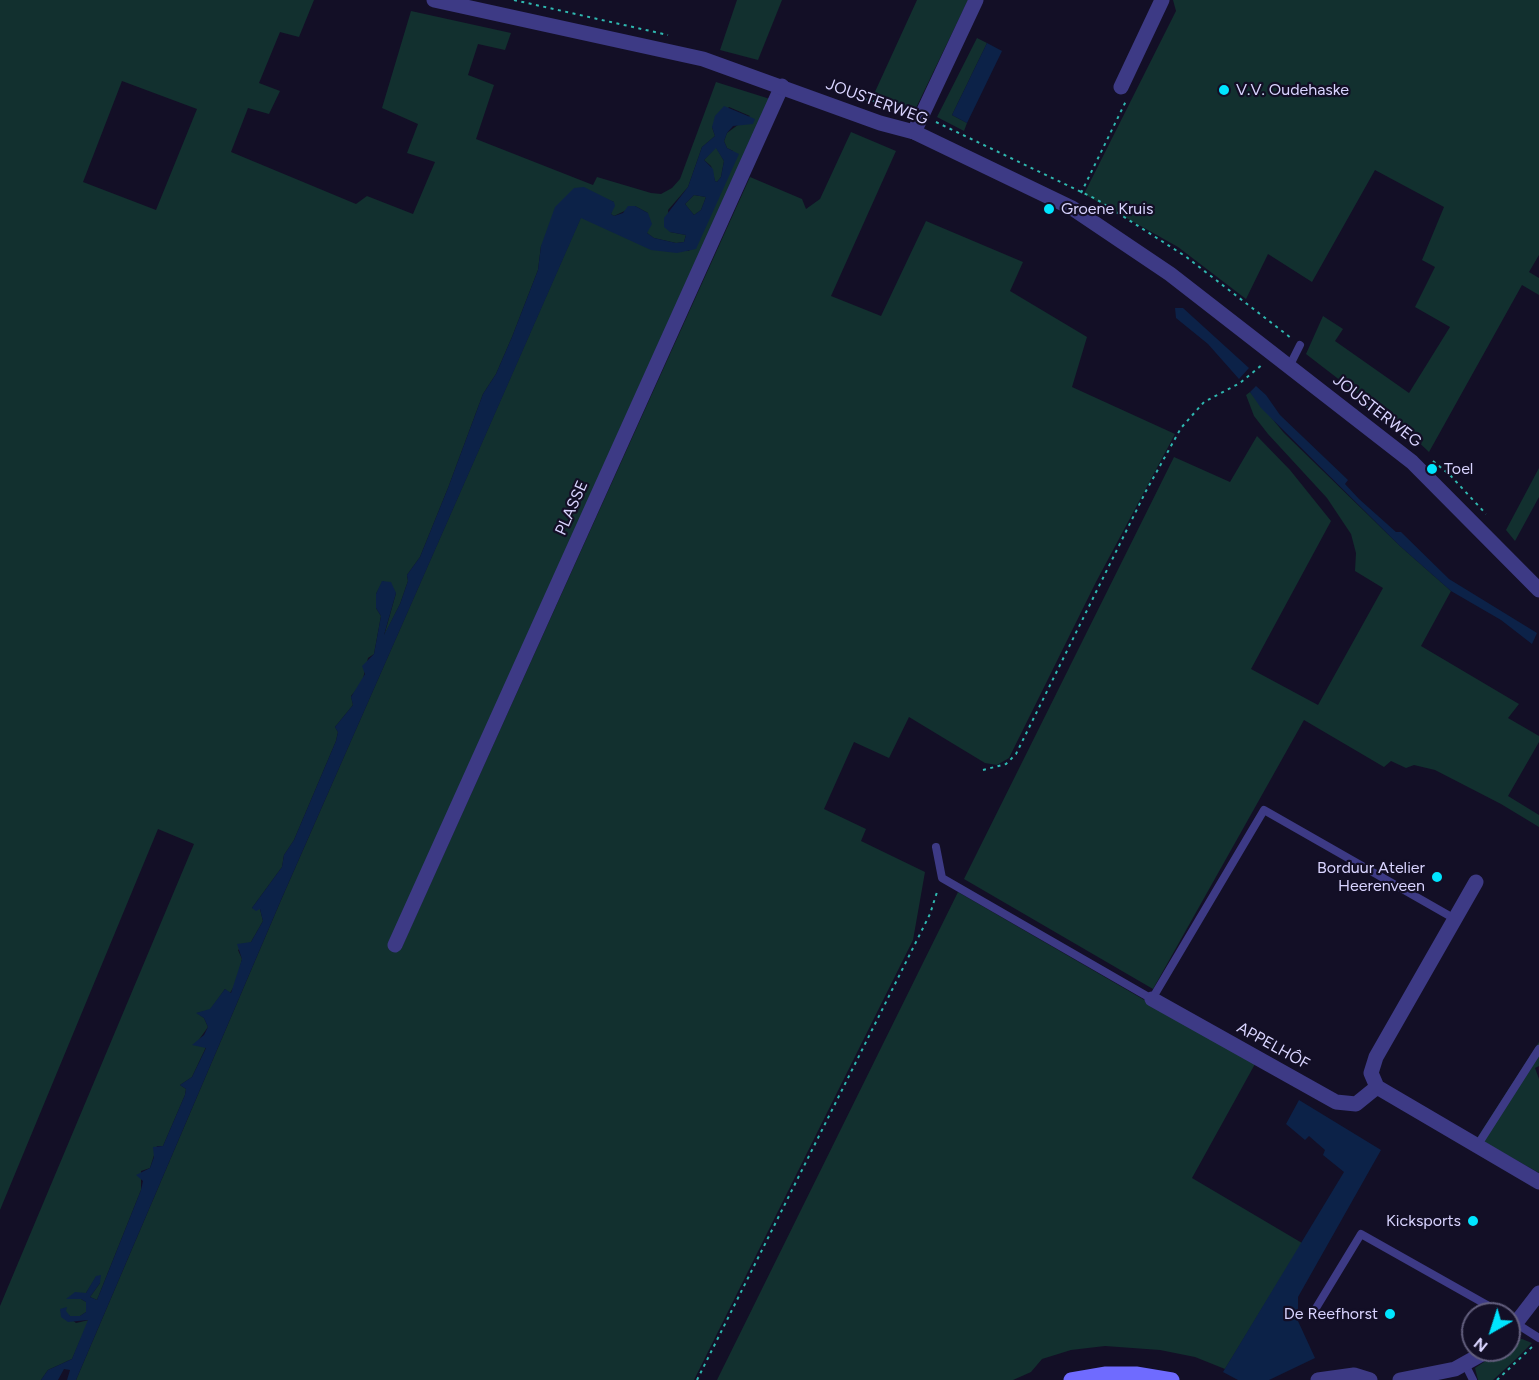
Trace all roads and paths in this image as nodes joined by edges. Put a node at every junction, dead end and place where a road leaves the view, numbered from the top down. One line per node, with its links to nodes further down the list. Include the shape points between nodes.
1 (434, 0): 4 (street, JOUSTERWEG, via 703,59)
2 (976, 0): 6 (street)
3 (1162, 0): 5 (street)
4 (782, 86): 6 (street, JOUSTERWEG); 18 (street, PLASSE)
5 (1121, 87): 8 (path, via 1126,104)
6 (914, 132): 8 (street, JOUSTERWEG)
7 (1096, 199): 9 (path, via 1185,256)
8 (1072, 208): 10 (street, JOUSTERWEG, via 1170,274)
9 (1300, 345): 11 (lane)
10 (1274, 353): 11 (street, JOUSTERWEG); 13 (path, via 1240,383 1204,402 1181,428 1016,754 1006,764)
11 (1290, 365): 12 (street, JOUSTERWEG, via 1412,462)
12 (1539, 590)
13 (983, 770)
14 (936, 847): 15 (lane)
15 (942, 878): 19 (lane); 32 (path, via 930,914)
16 (1476, 882): 17 (street)
17 (1455, 919): 19 (lane, via 1264,810); 21 (street, via 1376,1057 1371,1073)
18 (395, 945)
19 (1152, 999): 21 (street, APPELHÔF, via 1336,1102 1356,1104)
20 (1539, 1049): 22 (lane)
21 (1377, 1087): 22 (street)
22 (1477, 1146): 23 (street)
23 (1539, 1182)
24 (1539, 1293): 27 (street)
25 (1482, 1302): 26 (lane, via 1361,1233)
26 (1313, 1313)
27 (1521, 1314)
28 (1521, 1331): 29 (lane)
29 (1537, 1341): 40 (path)
30 (1469, 1362): 31 (street)
31 (1466, 1364): 38 (street); 39 (lane)
32 (697, 1380)
33 (1071, 1380): 34 (main road, via 1136,1374)
34 (1172, 1380)
35 (1318, 1380): 36 (street, via 1354,1375)
36 (1361, 1380): 37 (street)
37 (1370, 1380)
38 (1400, 1380)
39 (1473, 1380)
40 (1497, 1380)

